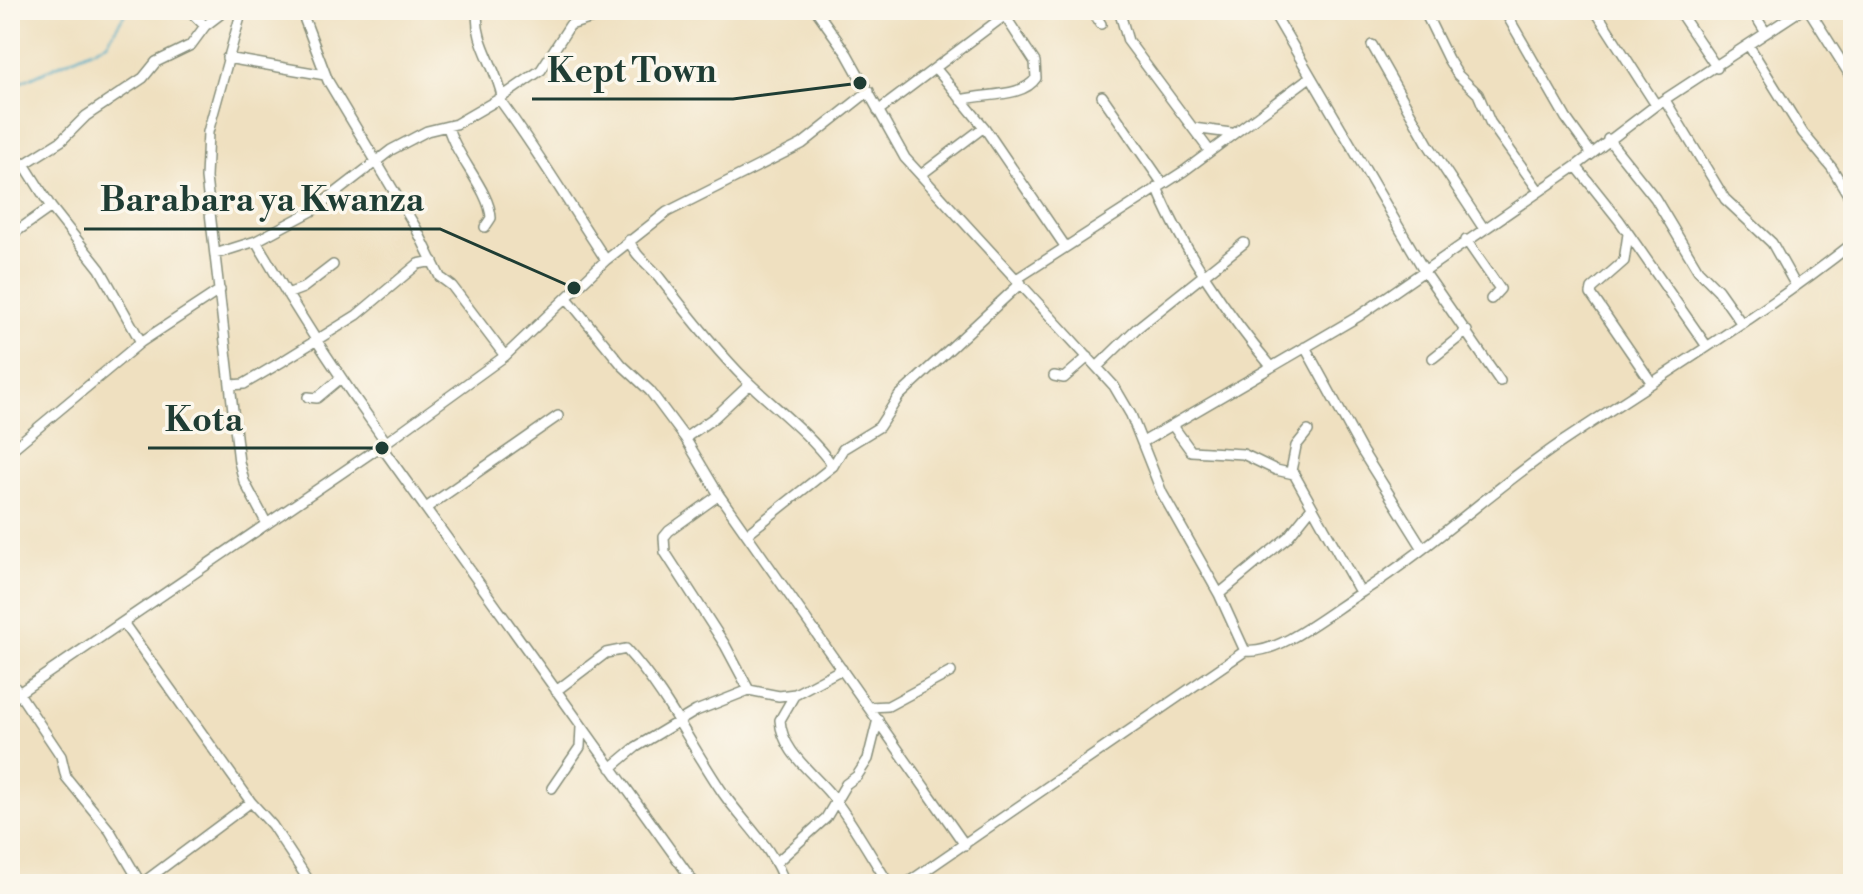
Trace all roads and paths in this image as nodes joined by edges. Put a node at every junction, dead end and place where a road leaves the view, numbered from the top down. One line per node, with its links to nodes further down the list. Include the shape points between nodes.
1 (189, 10): 20 (street)
2 (226, 10): 20 (street)
3 (242, 10): 24 (street)
4 (301, 10): 27 (street)
5 (478, 10): 32 (street, via 478,33 498,75)
6 (618, 10): 32 (street, via 570,25 541,70)
7 (816, 10): 30 (street)
8 (1092, 10): 19 (street)
9 (1119, 10): 38 (street, via 1128,41)
10 (1272, 10): 28 (street)
11 (1424, 10): 49 (street, via 1458,75 1478,94 1490,122)
12 (1504, 10): 42 (street)
13 (1595, 10): 34 (street)
14 (1678, 10): 25 (street)
15 (1752, 10): 21 (street)
16 (1801, 10): 21 (street)
17 (1809, 10): 29 (street)
18 (1008, 13): 26 (street); 33 (street, via 1035,62 1036,78 1022,91)
19 (1101, 24)
20 (205, 26): 44 (street, via 191,45 156,62 139,81)
21 (1766, 33): 23 (street)
22 (1372, 45): 53 (street)
23 (1749, 46): 25 (street); 50 (street)
24 (227, 58): 27 (street); 62 (street, via 206,144)
25 (1717, 68): 34 (street)
26 (937, 70): 33 (street); 35 (street)
27 (325, 75): 43 (street)
28 (1310, 77): 39 (street); 66 (street)
29 (1853, 80)
30 (869, 91): 35 (street); 56 (street, via 802,144 667,212)
31 (1102, 96): 48 (street)
32 (501, 97): 36 (street); 63 (street)
33 (961, 100): 37 (street)
34 (1660, 102): 40 (street); 69 (street, via 1725,199 1772,243)
35 (878, 111): 47 (street, via 905,158)
36 (448, 127): 43 (street, via 414,138); 52 (street, via 459,157 489,204 491,218)
37 (984, 127): 47 (street); 61 (street)
38 (1193, 128): 39 (street); 41 (street)
39 (1231, 133): 41 (street)
40 (1608, 139): 42 (street); 74 (street)
41 (1209, 150): 48 (street)
42 (1591, 153): 45 (street)
43 (375, 163): 58 (street, via 312,211); 64 (street)
44 (24, 164): 46 (street); 51 (street)
45 (1576, 166): 49 (street); 54 (street)
46 (10, 173)
47 (922, 174): 68 (street)
48 (1160, 186): 61 (street); 67 (street, via 1172,221)
49 (1539, 191): 53 (street)
50 (1853, 203)
51 (51, 207): 55 (street); 77 (street, via 100,269)
52 (485, 227)
53 (1484, 229): 57 (street)
54 (1628, 234): 78 (street); 88 (street, via 1624,261 1591,294)
55 (10, 236)
56 (629, 240): 63 (street); 89 (street, via 640,260)
57 (1466, 240): 66 (street); 73 (street, via 1500,289)
58 (256, 241): 62 (street); 71 (street)
59 (1244, 243): 67 (street)
60 (1853, 243): 69 (street)
61 (1065, 246): 68 (street)
62 (215, 254): 70 (street)
63 (606, 260): 72 (street)
64 (433, 261): 76 (street, via 418,264 357,315); 80 (street, via 440,277)
65 (333, 265): 71 (street)
66 (1424, 270): 75 (street); 79 (street)
67 (1205, 277): 83 (street); 84 (street, via 1136,329)
68 (1020, 281): 81 (street); 101 (street, via 899,396 879,427 839,453)
69 (1795, 284): 74 (street)
70 (220, 290): 77 (street); 90 (street)
71 (287, 294): 76 (street)
72 (567, 298): 80 (street); 97 (street)
73 (1491, 299)
74 (1742, 324): 78 (street)
75 (1467, 331): 82 (street); 87 (street)
76 (318, 339): 86 (street); 90 (street, via 244,384)
77 (141, 342): 100 (street)
78 (1706, 345): 88 (street)
79 (1305, 347): 83 (street); 93 (street)
80 (505, 356): 99 (street)
81 (1088, 357): 84 (street); 85 (street, via 1064,378)
82 (1433, 358)
83 (1270, 365): 94 (street)
84 (1097, 367): 98 (street, via 1124,402)
85 (1054, 376)
86 (341, 378): 91 (street, via 317,398); 99 (street)
87 (1500, 381)
88 (1652, 383): 108 (street, via 1562,442)
89 (750, 384): 97 (street); 101 (street, via 801,428)
90 (231, 385): 106 (street, via 239,462)
91 (308, 397)
92 (558, 416): 105 (street)
93 (1345, 419): 95 (street); 108 (street)
94 (1173, 426): 98 (street); 102 (street, via 1191,451 1243,454 1276,470)
95 (1335, 426)
96 (1308, 431): 102 (street, via 1294,450)
97 (685, 438): 103 (street)
98 (1143, 442): 110 (street, via 1162,493)
99 (384, 444): 105 (street); 106 (street)
100 (10, 451)
101 (833, 466): 107 (street)
102 (1291, 471): 104 (street)
103 (719, 495): 107 (street); 116 (street, via 669,531 665,552)
104 (1312, 507): 109 (street); 110 (street, via 1288,537)
105 (426, 508): 117 (street)
106 (267, 524): 111 (street)
107 (747, 534): 113 (street)
108 (1422, 547): 109 (street)
109 (1360, 592): 112 (street, via 1279,643 1257,653)
110 (1219, 594): 112 (street)
111 (124, 624): 118 (street); 129 (street)
112 (1245, 651): 130 (street)
113 (842, 669): 119 (street); 122 (street)
114 (951, 672): 121 (street)
115 (10, 680): 118 (street)
116 (749, 690): 119 (street); 123 (street)
117 (556, 691): 123 (street, via 620,648 637,663); 125 (street)
118 (19, 693): 120 (street); 132 (street, via 61,756 66,777 110,831)
119 (795, 694): 128 (street, via 780,730 801,765)
120 (10, 699)
121 (888, 706): 122 (street); 124 (street)
122 (870, 707): 124 (street)
123 (677, 721): 126 (street); 131 (street, via 730,803)
124 (879, 722): 128 (street, via 868,759); 130 (street)
125 (580, 724): 126 (street); 127 (street, via 580,747)
126 (611, 768): 134 (street)
127 (552, 788)
128 (835, 800): 131 (street, via 826,818); 136 (street)
129 (251, 802): 132 (street); 133 (street)
130 (965, 845): 137 (street)
131 (777, 862): 135 (street)
132 (141, 884)
133 (311, 884)
134 (695, 884)
135 (785, 884)
136 (889, 884)
137 (906, 884)

